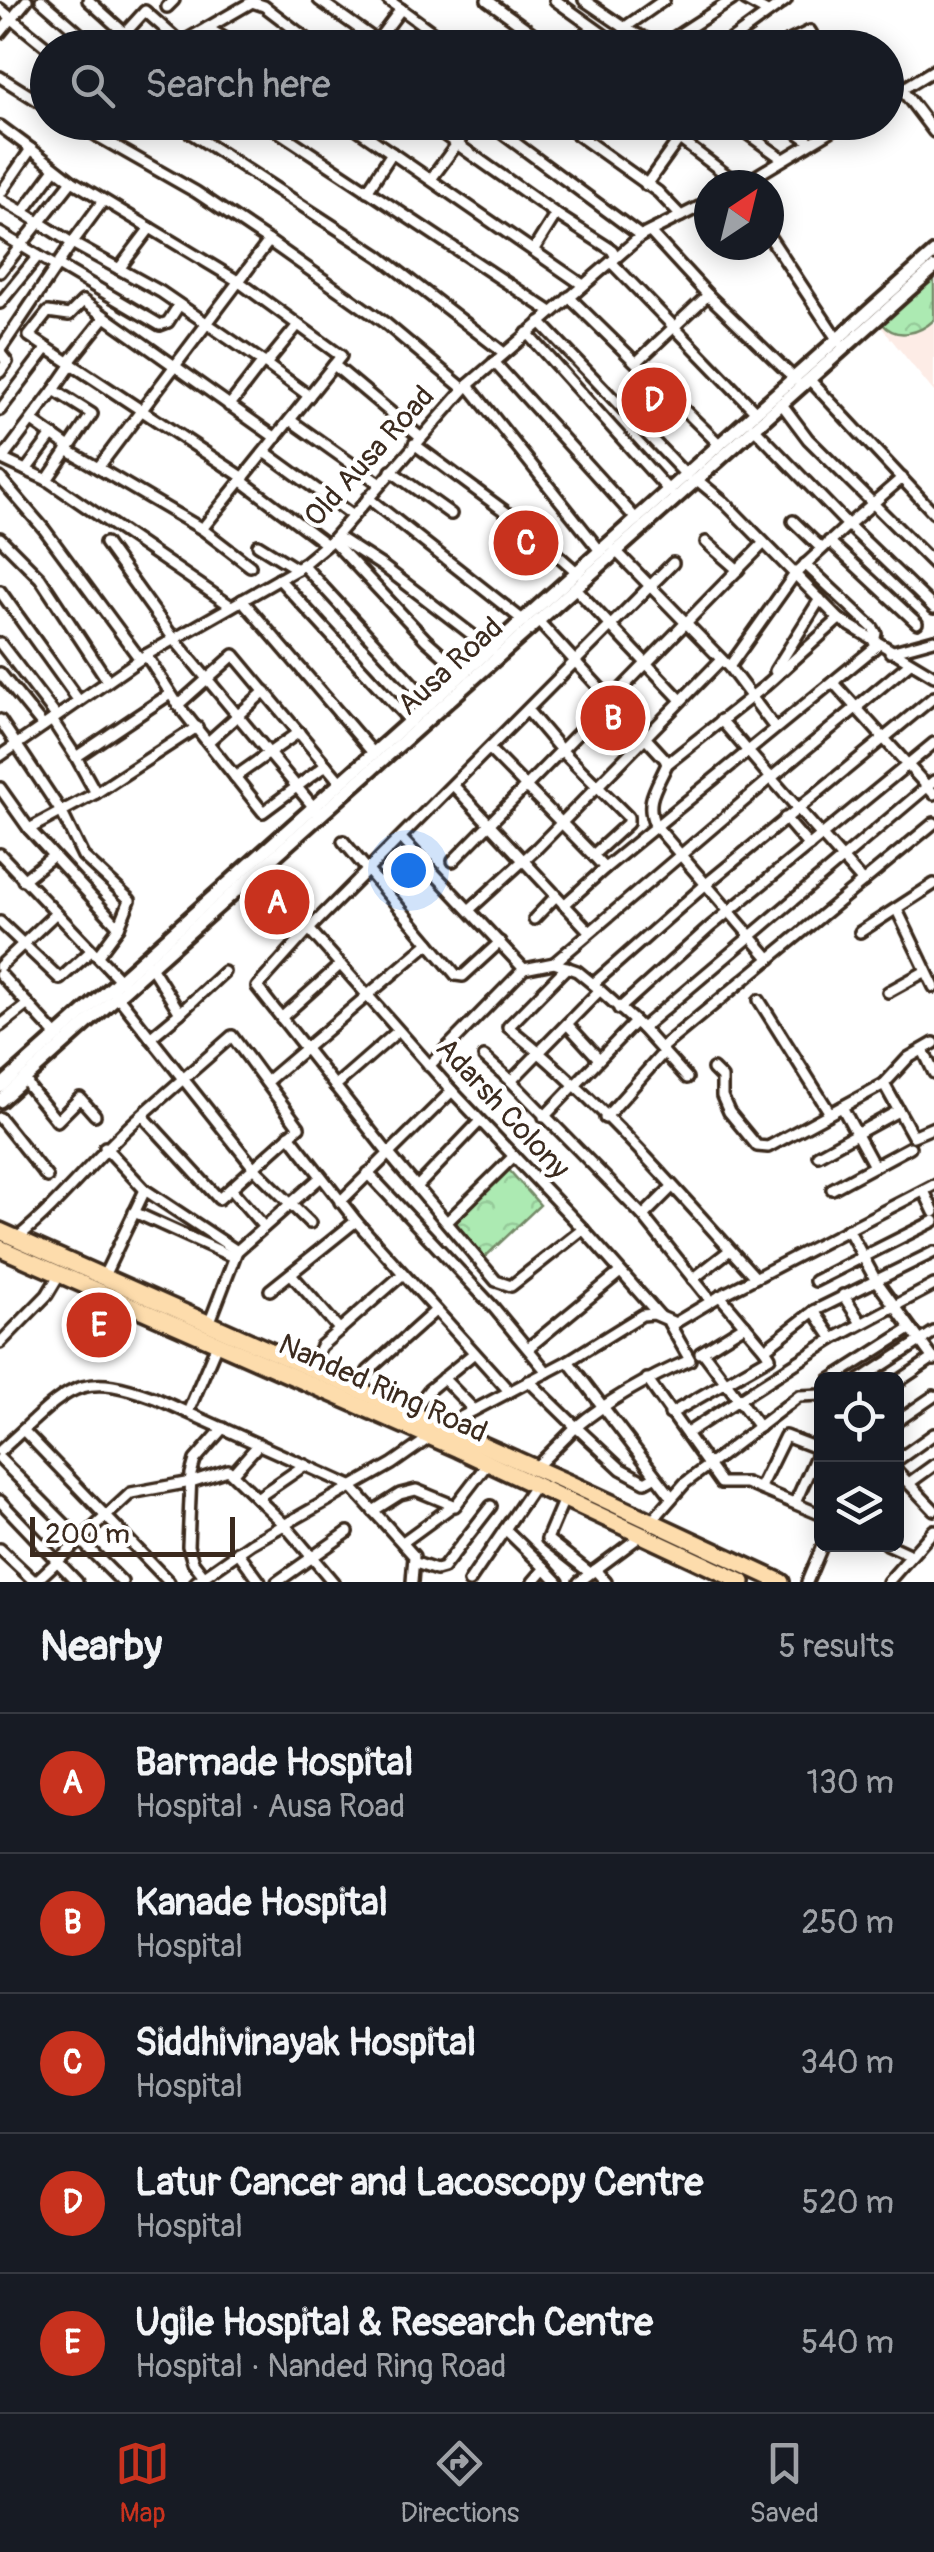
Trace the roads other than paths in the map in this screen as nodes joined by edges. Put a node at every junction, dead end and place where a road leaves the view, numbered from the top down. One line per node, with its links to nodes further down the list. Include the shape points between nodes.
1 (27, 0): 19 (street)
2 (41, 0): 22 (street)
3 (88, 0): 23 (street)
4 (134, 0): 17 (street)
5 (319, 0): 29 (street)
6 (388, 0): 15 (street)
7 (486, 0): 32 (street)
8 (555, 0): 33 (street)
9 (664, 0): 21 (street)
10 (732, 0): 35 (street)
11 (745, 0): 18 (street)
12 (786, 0): 18 (street)
13 (252, 1): 20 (street); 28 (street)
14 (592, 2): 21 (street)
15 (400, 8): 30 (street); 31 (street)
16 (0, 10): 19 (street)
17 (145, 10): 24 (street); 25 (street)
18 (767, 12): 36 (street)
19 (12, 18): 37 (street); 38 (street)
20 (207, 28): 26 (street); 27 (street)
21 (624, 28): 34 (street)
22 (75, 30)
23 (122, 30)
24 (128, 30)
25 (163, 30)
26 (203, 30)
27 (210, 30)
28 (295, 30)
29 (358, 30)
30 (387, 30)
31 (430, 30)
32 (528, 30)
33 (597, 30)
34 (628, 30)
35 (688, 30)
36 (744, 30)
37 (0, 33)
38 (30, 33)
39 (934, 70): 41 (street)
40 (0, 77): 43 (street)
41 (904, 89)
42 (904, 93): 45 (street)
43 (30, 96)
44 (0, 126): 61 (street)
45 (934, 132)
46 (104, 140): 81 (street)
47 (202, 140): 109 (street, via 379,256)
48 (291, 140): 70 (street)
49 (373, 140): 62 (street)
50 (451, 140): 60 (street)
51 (460, 140): 60 (street)
52 (512, 140): 79 (street)
53 (591, 140): 69 (street)
54 (678, 140): 69 (street)
55 (680, 140): 65 (street)
56 (756, 140): 63 (street)
57 (807, 140): 59 (street)
58 (814, 140): 59 (street)
59 (810, 142): 63 (street)
60 (457, 144): 67 (street); 75 (street)
61 (31, 149): 64 (street); 71 (street)
62 (392, 153): 67 (street); 70 (street)
63 (783, 159): 66 (street)
64 (55, 168): 68 (street); 74 (street)
65 (721, 170)
66 (765, 170)
67 (431, 179): 84 (street)
68 (72, 181): 72 (street); 77 (street)
69 (646, 184): 76 (street)
70 (368, 191): 99 (street)
71 (0, 196): 74 (street)
72 (103, 201): 78 (street); 82 (street)
73 (694, 210): 76 (street, Old Ausa Road)
74 (23, 212): 77 (street)
75 (556, 214): 84 (street); 87 (street, via 612,250)
76 (681, 216): 79 (street, Old Ausa Road)
77 (40, 223): 82 (street); 83 (street)
78 (150, 228): 91 (street); 93 (street)
79 (645, 234): 87 (street, Old Ausa Road); 95 (street)
80 (2, 236): 83 (street)
81 (269, 240): 93 (street); 118 (street)
82 (72, 243): 89 (street); 91 (street)
83 (22, 246): 86 (street); 92 (street)
84 (534, 248): 94 (street)
85 (934, 253): 106 (main road)
86 (38, 256): 89 (street); 97 (street)
87 (614, 259): 94 (street, Old Ausa Road); 104 (street)
88 (784, 259): 106 (street)
89 (57, 266): 98 (street, via 160,325); 108 (street)
90 (934, 268): 106 (main road)
91 (119, 269): 98 (street)
92 (0, 272)
93 (238, 281): 102 (street); 103 (street)
94 (583, 285): 96 (street, Old Ausa Road)
95 (708, 295): 104 (street); 117 (street)
96 (569, 297): 99 (street, Old Ausa Road); 111 (street)
97 (0, 304)
98 (180, 305): 102 (street)
99 (551, 312): 101 (street, Old Ausa Road)
100 (105, 317): 107 (street, via 83,300 68,315 48,312 29,336); 112 (street); 115 (street)
101 (540, 322): 105 (street, Old Ausa Road); 140 (street)
102 (205, 324): 113 (street); 115 (street)
103 (298, 325): 113 (street); 114 (street, via 341,356)
104 (674, 327): 111 (street); 125 (street)
105 (527, 333): 109 (street, Old Ausa Road); 145 (street)
106 (840, 343): 117 (main road)
107 (47, 348): 112 (street); 124 (street)
108 (0, 351): 116 (street, via 6,362)
109 (504, 353): 110 (street, Old Ausa Road)
110 (494, 362): 118 (street, Old Ausa Road); 151 (street)
111 (637, 362): 132 (street)
112 (71, 363): 119 (street); 123 (street)
113 (264, 363): 120 (street); 122 (street)
114 (334, 364): 120 (street); 131 (street)
115 (173, 368): 122 (street); 123 (street)
116 (0, 372)
117 (802, 380): 121 (main road, Ausa Road); 125 (main road); 141 (street)
118 (466, 387): 131 (street, Old Ausa Road); 162 (street)
119 (54, 390): 127 (street); 133 (street, via 92,414)
120 (309, 396): 126 (street)
121 (781, 403): 128 (main road, Ausa Road); 147 (street)
122 (229, 406): 130 (street)
123 (142, 409): 136 (street); 143 (street)
124 (0, 410)
125 (756, 412): 132 (main road)
126 (290, 420): 130 (street); 144 (street)
127 (32, 421): 129 (street); 135 (street)
128 (753, 427): 140 (main road, Ausa Road); 153 (street)
129 (52, 434): 133 (street); 137 (street)
130 (276, 438): 134 (street)
131 (417, 440): 138 (street, Old Ausa Road); 169 (street)
132 (720, 445): 140 (main road)
133 (68, 449): 136 (street); 142 (street)
134 (265, 452): 143 (street); 150 (street)
135 (1, 459): 137 (street)
136 (98, 468): 154 (street)
137 (26, 470): 142 (street)
138 (392, 471): 144 (street, Old Ausa Road); 149 (street)
139 (0, 478): 190 (street)
140 (692, 478): 145 (main road); 160 (street); 162 (main road, Ausa Road)
141 (902, 478): 147 (street); 148 (street)
142 (46, 480): 177 (street)
143 (243, 480): 154 (street); 156 (street)
144 (380, 484): 146 (street, Old Ausa Road)
145 (670, 492): 151 (main road)
146 (368, 498): 150 (street, Old Ausa Road); 180 (street)
147 (874, 503): 153 (street); 165 (street)
148 (934, 513)
149 (452, 514)
150 (353, 516): 156 (street, Old Ausa Road)
151 (637, 520): 162 (main road)
152 (793, 521): 161 (street)
153 (848, 525): 161 (street); 178 (street)
154 (202, 530): 166 (street)
155 (0, 538): 199 (street, via 40,578)
156 (332, 540): 167 (street, Old Ausa Road); 188 (street, via 384,567); 197 (street)
157 (706, 542): 168 (street)
158 (105, 543): 184 (street)
159 (258, 544): 167 (street)
160 (763, 544): 168 (street); 170 (street)
161 (825, 545): 164 (street); 182 (street)
162 (609, 549): 169 (main road); 172 (main road, Ausa Road); 173 (street)
163 (673, 564): 173 (street)
164 (805, 564): 170 (street); 187 (street, via 873,628)
165 (934, 564)
166 (250, 566)
167 (300, 566): 171 (street, Old Ausa Road); 209 (street)
168 (738, 570): 181 (street)
169 (578, 573): 180 (main road)
170 (795, 574): 175 (street); 194 (street)
171 (279, 579): 176 (street, Old Ausa Road); 217 (street)
172 (575, 588): 180 (main road, Ausa Road); 183 (street)
173 (650, 588): 181 (street); 183 (street)
174 (0, 591): 208 (street)
175 (820, 598): 179 (street); 201 (street)
176 (242, 600): 177 (street, Old Ausa Road); 230 (street)
177 (231, 606): 184 (street, Old Ausa Road)
178 (934, 608)
179 (840, 618): 187 (street); 201 (street)
180 (531, 621): 188 (main road); 192 (street); 247 (main road, Ausa Road)
181 (686, 623): 191 (street); 194 (street)
182 (917, 624)
183 (610, 629): 191 (street); 192 (street)
184 (174, 638): 190 (street, Old Ausa Road); 198 (street)
185 (934, 640): 189 (street)
186 (0, 643): 215 (street)
187 (876, 644): 189 (street); 200 (street)
188 (492, 650): 197 (main road)
189 (890, 652): 193 (street)
190 (143, 657): 199 (street, Old Ausa Road); 203 (street)
191 (648, 662): 206 (street); 207 (street)
192 (576, 663): 206 (street); 212 (street)
193 (910, 663): 196 (street); 211 (street)
194 (725, 664): 204 (street); 207 (street)
195 (0, 672): 215 (street)
196 (931, 672)
197 (464, 674): 209 (main road)
198 (208, 679): 202 (street, via 234,655); 210 (street); 213 (street)
199 (108, 681): 208 (street, Old Ausa Road)
200 (833, 682): 211 (street); 219 (street)
201 (765, 686): 204 (street)
202 (265, 692): 213 (street); 220 (street)
203 (170, 694): 210 (street); 232 (street)
204 (751, 696): 216 (street); 219 (street)
205 (934, 697): 222 (street)
206 (607, 700): 221 (street); 227 (street)
207 (681, 700): 221 (street)
208 (79, 701): 215 (street, Old Ausa Road)
209 (431, 704): 217 (main road)
210 (178, 705): 218 (street)
211 (856, 708): 222 (street); 237 (street)
212 (528, 711): 226 (street); 227 (street)
213 (239, 716): 223 (street); 228 (street)
214 (0, 720): 224 (street)
215 (50, 720): 224 (street, Old Ausa Road); 232 (street)
216 (721, 720): 229 (street); 233 (street)
217 (410, 722): 230 (main road)
218 (196, 727): 223 (street); 245 (street)
219 (776, 728): 229 (street)
220 (299, 732): 228 (street); 234 (street)
221 (644, 737): 233 (street); 240 (street)
222 (884, 737): 235 (street); 246 (street)
223 (208, 742): 236 (street)
224 (18, 744): 231 (street, Old Ausa Road); 248 (street)
225 (934, 744): 235 (street)
226 (490, 750): 239 (street); 241 (street)
227 (561, 750): 240 (street); 241 (street)
228 (269, 752): 236 (street); 244 (street)
229 (745, 752): 237 (street); 253 (street)
230 (374, 754): 238 (main road)
231 (0, 756)
232 (76, 757): 245 (street)
233 (667, 764): 253 (street, via 649,802)
234 (326, 766): 238 (street); 244 (street)
235 (909, 766): 242 (street); 255 (street)
236 (234, 777): 244 (street, via 263,812)
237 (771, 778): 246 (street); 261 (street)
238 (341, 783): 247 (main road)
239 (454, 786): 252 (street); 256 (street)
240 (596, 786): 250 (street); 260 (street, via 628,823)
241 (525, 787): 250 (street); 252 (street)
242 (932, 787): 263 (street)
243 (0, 788): 254 (street)
244 (297, 789): 247 (street)
245 (96, 793): 248 (street)
246 (796, 810): 249 (street); 255 (street)
247 (318, 812): 291 (main road, Ausa Road); 299 (main road)
248 (62, 813): 254 (street); 280 (street, via 83,856 130,900)
249 (786, 818): 258 (street); 271 (street)
250 (560, 823): 260 (street); 264 (street)
251 (934, 823): 269 (street)
252 (489, 824): 264 (street); 265 (street)
253 (655, 826): 261 (street); 266 (street)
254 (29, 829): 262 (street)
255 (822, 835): 258 (street); 263 (street)
256 (401, 838): 267 (street); 274 (street)
257 (343, 841): 267 (street)
258 (809, 846): 276 (street)
259 (0, 854): 268 (street)
260 (593, 855): 266 (street)
261 (678, 855): 271 (street); 282 (street)
262 (53, 856): 268 (street); 280 (street)
263 (843, 858): 269 (street); 284 (street)
264 (523, 860): 272 (street); 274 (street)
265 (453, 861)
266 (605, 868): 273 (street)
267 (367, 871): 281 (street); 286 (street)
268 (23, 880): 277 (street)
269 (863, 882): 289 (street)
270 (934, 884): 275 (street)
271 (705, 885): 276 (street); 300 (street)
272 (556, 896): 273 (street); 278 (street)
273 (564, 905): 282 (street)
274 (470, 910): 285 (street)
275 (897, 910): 283 (street); 296 (street)
276 (728, 912): 284 (street); 306 (street)
277 (55, 914): 287 (street); 288 (street)
278 (534, 919)
279 (0, 922): 287 (street)
280 (120, 927): 288 (street)
281 (308, 930): 292 (street, Adarsh Colony); 308 (street, via 257,988)
282 (589, 931): 290 (street)
283 (860, 932)
284 (750, 936): 289 (street); 310 (street)
285 (500, 942): 286 (street, via 463,976); 295 (street)
286 (429, 943): 303 (street)
287 (23, 945): 288 (street, via 60,979); 293 (street)
288 (95, 953): 299 (street)
289 (770, 958): 317 (street)
290 (554, 963): 294 (street); 295 (street)
291 (150, 965): 299 (main road, Ausa Road); 307 (street)
292 (340, 965): 303 (street, Adarsh Colony); 308 (street)
293 (0, 966)
294 (566, 966): 300 (street); 319 (street, via 508,1027)
295 (524, 969): 322 (street)
296 (926, 971): 301 (street); 302 (street)
297 (224, 972): 307 (street)
298 (0, 974): 305 (street)
299 (118, 987): 313 (main road); 314 (street); 326 (main road, Ausa Road)
300 (596, 987): 306 (street); 309 (street)
301 (934, 987)
302 (888, 992)
303 (368, 997): 312 (street, Adarsh Colony); 316 (street)
304 (759, 1000): 339 (street)
305 (28, 1004): 311 (street); 313 (street)
306 (619, 1010): 310 (street)
307 (180, 1013): 314 (street)
308 (281, 1018): 316 (street)
309 (567, 1024): 319 (street); 321 (street)
310 (638, 1025): 317 (street); 321 (street)
311 (0, 1026)
312 (398, 1032): 322 (street, Adarsh Colony); 333 (street)
313 (56, 1036): 330 (main road)
314 (150, 1038): 327 (street)
315 (934, 1043): 318 (street)
316 (305, 1048): 331 (street); 333 (street)
317 (663, 1050): 328 (street); 344 (street)
318 (924, 1050): 325 (street); 332 (street)
319 (540, 1052): 329 (street); 334 (street)
320 (484, 1057): 329 (street)
321 (600, 1059): 334 (street)
322 (429, 1066): 335 (street, Adarsh Colony)
323 (0, 1067): 330 (street)
324 (713, 1068): 339 (street, via 722,1078 728,1112 757,1146 768,1147)
325 (934, 1073)
326 (26, 1078): 336 (main road, Ausa Road); 340 (street, via 57,1120 80,1098)
327 (185, 1078): 331 (street, via 232,1036); 341 (street); 355 (street)
328 (686, 1078)
329 (512, 1080): 342 (street)
330 (5, 1082)
331 (266, 1082): 347 (street, via 299,1127)
332 (884, 1084): 337 (street); 338 (street)
333 (334, 1086): 351 (street)
334 (573, 1086): 342 (street); 344 (street)
335 (452, 1091): 345 (street, Adarsh Colony); 351 (street)
336 (0, 1101)
337 (842, 1107): 339 (street); 348 (street)
338 (898, 1111): 346 (street, via 912,1136); 348 (street)
339 (830, 1113)
340 (96, 1115)
341 (142, 1116): 349 (street); 362 (street, via 220,1199)
342 (544, 1117): 370 (street)
343 (0, 1118): 357 (street)
344 (605, 1118): 361 (street)
345 (480, 1121): 353 (street, Adarsh Colony); 360 (street)
346 (934, 1127)
347 (290, 1134): 355 (street); 358 (street)
348 (857, 1135): 352 (street); 354 (street)
349 (105, 1147): 364 (street); 379 (street)
350 (910, 1147): 354 (street)
351 (388, 1153): 356 (street); 360 (street)
352 (818, 1155)
353 (514, 1156): 373 (street); 376 (street, Adarsh Colony)
354 (874, 1166): 363 (street)
355 (254, 1168): 362 (street); 367 (street)
356 (368, 1173): 366 (street); 412 (street)
357 (47, 1176)
358 (321, 1176): 366 (street); 367 (street)
359 (934, 1184): 365 (street)
360 (417, 1186): 373 (street)
361 (672, 1187): 370 (street); 381 (street)
362 (231, 1189): 375 (street)
363 (832, 1189)
364 (146, 1190): 368 (street); 383 (street)
365 (924, 1191): 369 (street); 377 (street)
366 (340, 1202): 371 (street)
367 (290, 1203): 374 (street); 375 (street)
368 (134, 1212): 383 (street); 390 (street)
369 (934, 1212)
370 (643, 1216): 391 (street)
371 (356, 1221): 386 (street); 387 (street)
372 (934, 1221): 384 (street)
373 (448, 1222): 376 (street, via 506,1286)
374 (310, 1223)
375 (264, 1227): 383 (street)
376 (583, 1229): 385 (street, Adarsh Colony)
377 (848, 1229): 384 (street); 389 (street)
378 (0, 1231): 379 (highway)
379 (17, 1238): 390 (highway)
380 (0, 1248): 388 (highway, Nanded Ring Road)
381 (730, 1250): 389 (street); 391 (street)
382 (934, 1252): 392 (street)
383 (235, 1254): 403 (street)
384 (862, 1258): 392 (street); 393 (street)
385 (620, 1273): 401 (street, Adarsh Colony); 412 (street)
386 (291, 1274): 395 (street); 406 (street)
387 (402, 1274): 399 (street); 406 (street)
388 (59, 1275): 410 (street); 411 (highway, Nanded Ring Road)
389 (755, 1277): 397 (street)
390 (102, 1278): 403 (highway)
391 (694, 1278): 397 (street)
392 (874, 1279): 396 (street); 398 (street)
393 (815, 1282)
394 (934, 1285): 398 (street)
395 (270, 1290)
396 (844, 1295): 400 (street); 402 (street)
397 (716, 1298): 401 (street, via 675,1323); 404 (street)
398 (892, 1305): 402 (street); 405 (street)
399 (435, 1311): 416 (street); 431 (street, via 368,1371)
400 (814, 1311): 408 (street); 414 (street)
401 (666, 1321): 418 (street, Adarsh Colony); 419 (street, via 642,1315)
402 (861, 1323): 408 (street)
403 (210, 1324): 421 (highway)
404 (745, 1326): 413 (street); 414 (street)
405 (910, 1329): 409 (street); 415 (street)
406 (340, 1330): 421 (street, via 321,1346)
407 (934, 1332): 409 (street)
408 (832, 1339): 422 (street)
409 (920, 1342): 417 (street); 420 (street)
410 (0, 1343)
411 (216, 1344): 438 (street); 446 (highway, Nanded Ring Road)
412 (528, 1348): 423 (street)
413 (703, 1352): 418 (street); 430 (street)
414 (768, 1353): 422 (street); 430 (street)
415 (873, 1353): 420 (street); 424 (street)
416 (473, 1354): 426 (street); 432 (street)
417 (934, 1359): 427 (street)
418 (690, 1360): 428 (street)
419 (568, 1361): 423 (street); 436 (street)
420 (881, 1366): 425 (street)
421 (309, 1370): 431 (highway)
422 (783, 1371): 435 (street)
423 (547, 1372): 429 (street)
424 (843, 1372)
425 (872, 1372)
426 (443, 1378): 437 (street); 439 (street)
427 (904, 1378)
428 (647, 1379): 436 (street); 440 (street)
429 (529, 1381): 432 (street); 442 (street)
430 (724, 1382): 435 (street); 440 (street)
431 (357, 1390): 439 (highway)
432 (509, 1392): 437 (street)
433 (814, 1396): 443 (street, via 799,1396)
434 (934, 1396): 441 (street)
435 (737, 1401): 443 (street); 447 (street)
436 (601, 1406): 442 (street); 461 (street)
437 (474, 1410): 446 (street)
438 (188, 1412): 444 (street); 445 (street, via 130,1389 88,1384 56,1398)
439 (411, 1413): 446 (highway)
440 (670, 1414): 447 (street)
441 (904, 1417)
442 (576, 1427): 460 (street); 461 (street, via 632,1478)
443 (759, 1427): 457 (street)
444 (223, 1428): 449 (street); 463 (street, via 196,1460)
445 (23, 1430): 451 (street); 479 (street)
446 (436, 1432): 455 (highway, Nanded Ring Road); 460 (highway); 465 (street)
447 (686, 1434): 457 (street)
448 (934, 1434): 452 (street)
449 (259, 1444): 456 (street); 459 (street)
450 (814, 1445): 466 (street, via 786,1436)
451 (0, 1452)
452 (904, 1455)
453 (0, 1459): 485 (street)
454 (814, 1460): 473 (street)
455 (488, 1463): 460 (highway, Nanded Ring Road); 475 (street)
456 (305, 1464): 465 (street); 470 (street)
457 (709, 1464): 466 (street, via 721,1483); 468 (street)
458 (934, 1465): 464 (street)
459 (234, 1472): 463 (street); 470 (street)
460 (535, 1477): 471 (highway, Nanded Ring Road); 481 (highway); 482 (street)
461 (654, 1477): 468 (street)
462 (904, 1478): 464 (street)
463 (191, 1482): 479 (street, via 143,1488); 497 (street, via 188,1546)
464 (909, 1483): 469 (street)
465 (351, 1486): 477 (street); 480 (street)
466 (760, 1487): 473 (street)
467 (934, 1489): 469 (street)
468 (671, 1496): 481 (street)
469 (922, 1497): 476 (street)
470 (257, 1498): 480 (street)
471 (564, 1499): 481 (highway, Nanded Ring Road); 496 (street, via 548,1539)
472 (0, 1500): 493 (street)
473 (795, 1503): 478 (street)
474 (490, 1506): 494 (street, via 443,1568)
475 (451, 1507): 477 (street, via 416,1490); 486 (street)
476 (934, 1510)
477 (373, 1511): 486 (street)
478 (814, 1511)
479 (104, 1515): 485 (street); 502 (street)
480 (283, 1523): 488 (street); 492 (street)
481 (646, 1528): 496 (street); 511 (highway, Nanded Ring Road); 512 (highway)
482 (505, 1529): 495 (street); 506 (street)
483 (934, 1530): 491 (street)
484 (348, 1532): 492 (street)
485 (80, 1539): 493 (street); 501 (street)
486 (403, 1542): 494 (street)
487 (0, 1549): 499 (street)
488 (238, 1552): 497 (street); 503 (street)
489 (819, 1552): 513 (street)
490 (904, 1552): 491 (street)
491 (911, 1555): 514 (street)
492 (312, 1558): 498 (street); 504 (street)
493 (57, 1561): 499 (street); 500 (street)
494 (416, 1564): 505 (street)
495 (544, 1568): 507 (street); 508 (street)
496 (593, 1572): 509 (street); 510 (street)
497 (198, 1580)
498 (326, 1580)
499 (35, 1582)
500 (77, 1582)
501 (122, 1582)
502 (169, 1582)
503 (260, 1582)
504 (277, 1582)
505 (412, 1582)
506 (469, 1582)
507 (533, 1582)
508 (558, 1582)
509 (578, 1582)
510 (606, 1582)
511 (742, 1582)
512 (780, 1582)
513 (807, 1582)
514 (888, 1582)

